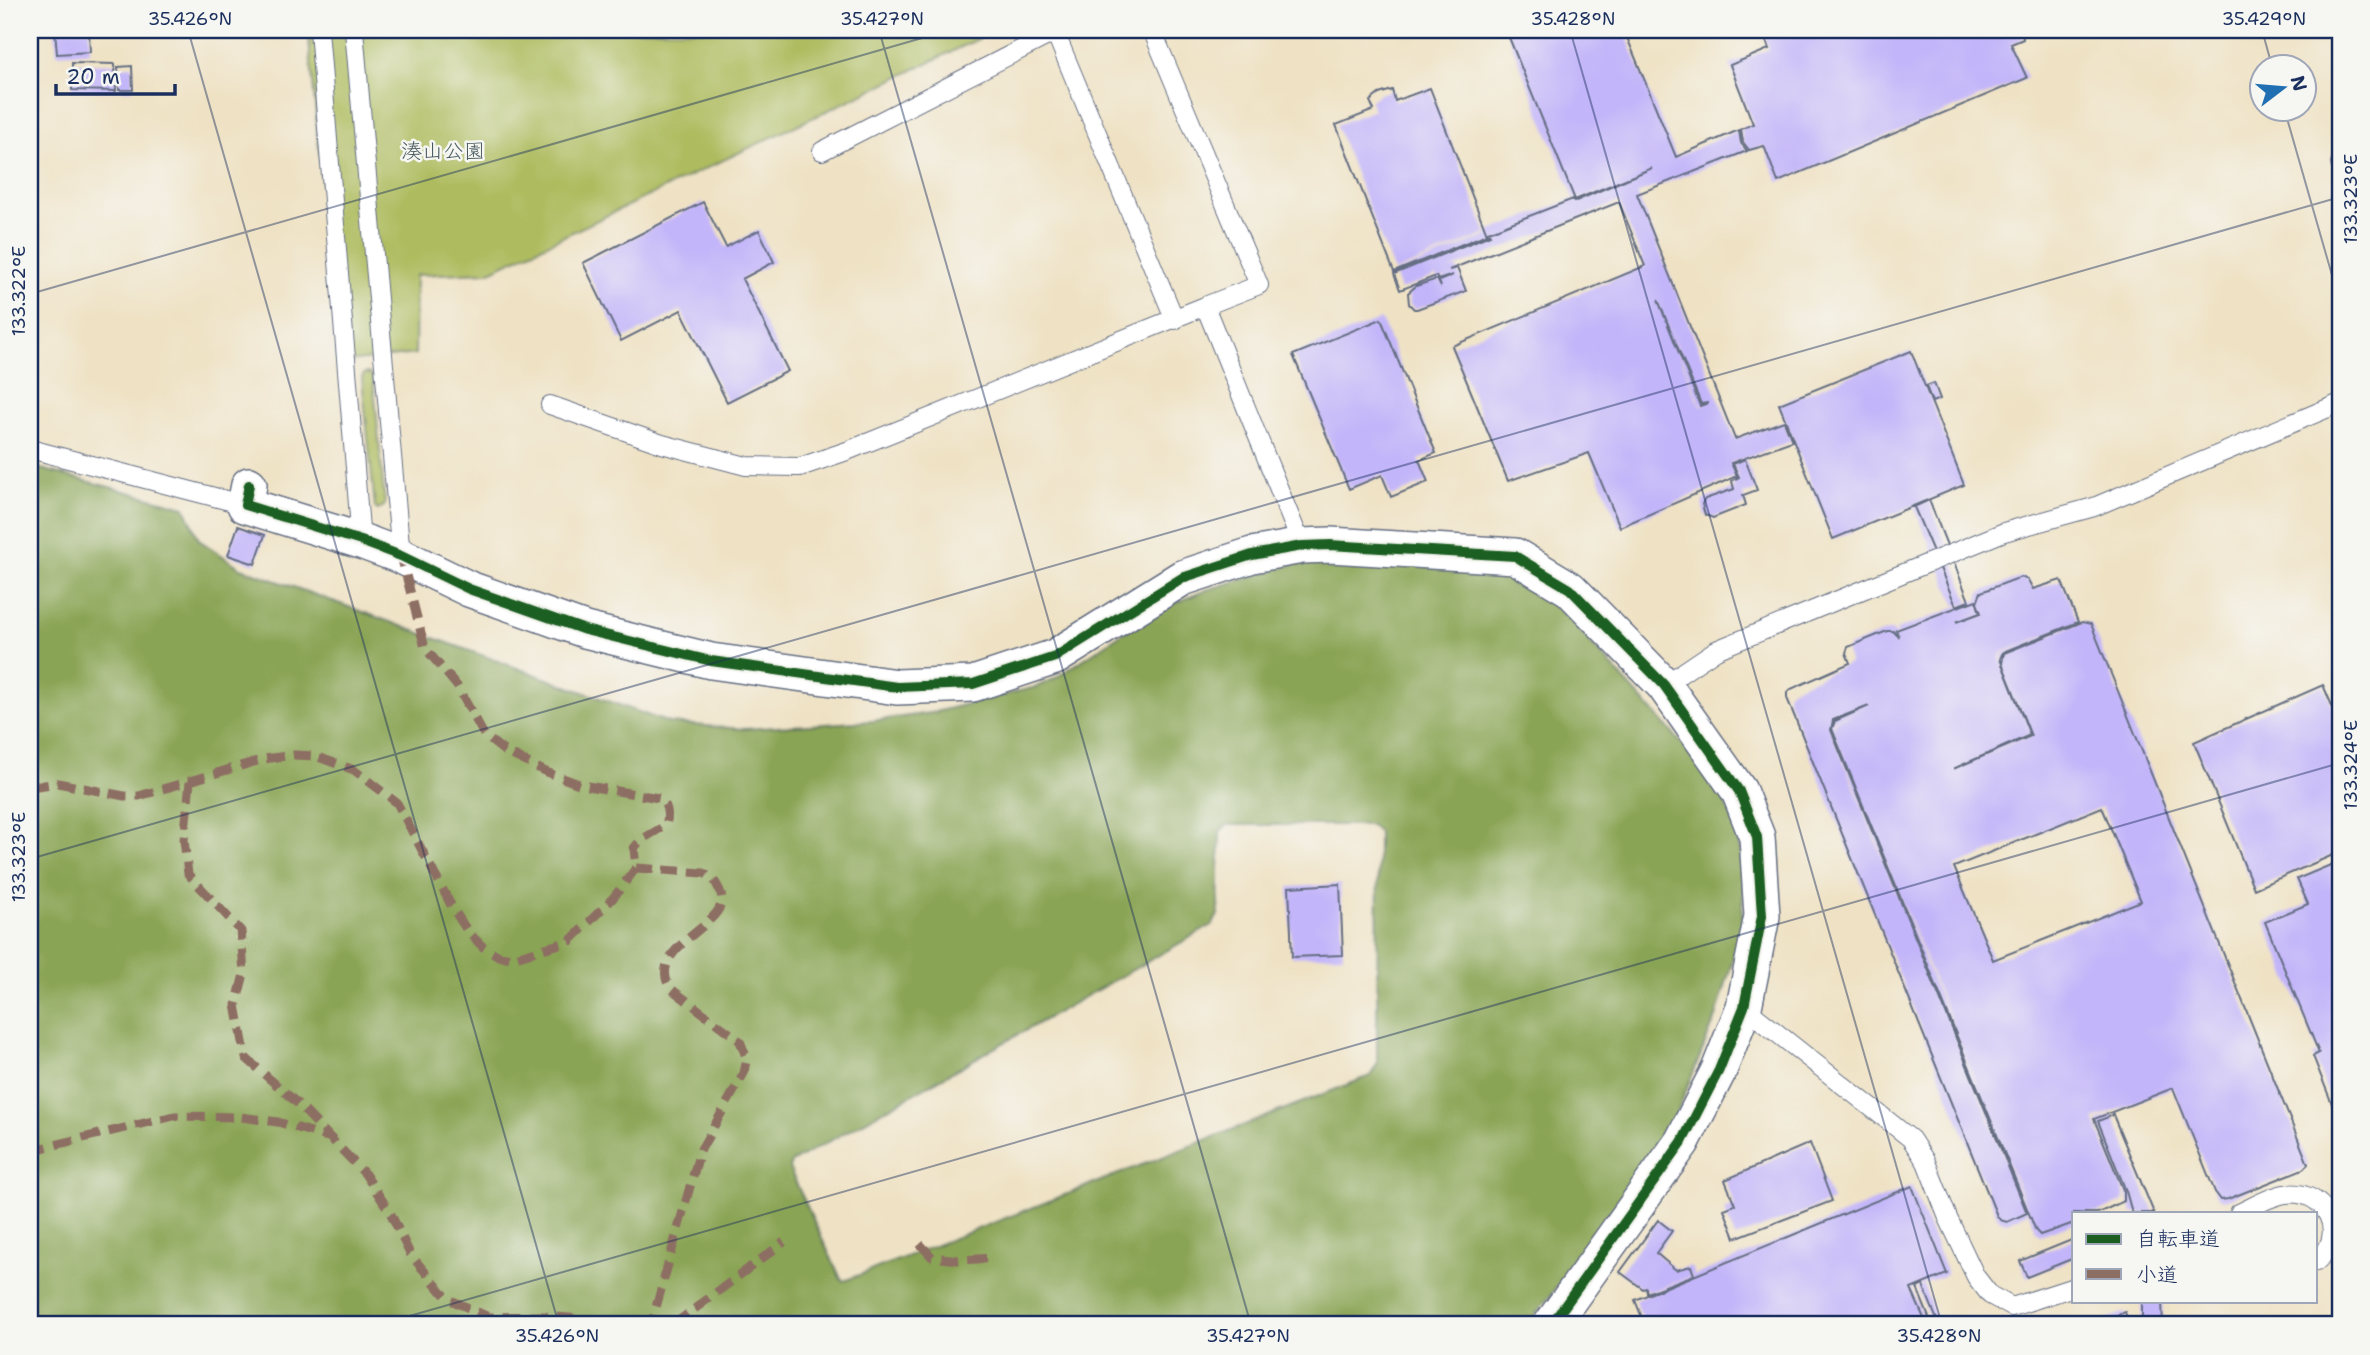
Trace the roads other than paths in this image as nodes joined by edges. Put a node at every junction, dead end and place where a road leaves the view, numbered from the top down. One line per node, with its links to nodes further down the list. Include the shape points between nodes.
1 (319, 30): 12 (lane)
2 (354, 30): 14 (lane)
3 (1152, 30): 6 (lane, via 1259,285)
4 (1057, 31): 5 (lane); 7 (lane)
5 (822, 151)
6 (1205, 306): 7 (lane); 13 (lane)
7 (1175, 320): 9 (lane, via 800,467 746,466 662,444)
8 (2340, 403): 15 (lane, via 2094,507 2004,532 1716,650)
9 (550, 405)
10 (30, 449): 11 (lane)
11 (247, 495): 12 (street)
12 (361, 541): 14 (street)
13 (1302, 546): 14 (street, via 1252,555 1182,578 1055,657 973,684 897,687 711,661 584,629 469,589); 15 (street, via 1515,556 1570,589)
14 (401, 556)
15 (1664, 685): 16 (street, via 1739,791 1757,837 1762,916)
16 (1744, 1007): 19 (lane, via 1911,1139 1926,1162 1976,1277 1990,1295 2012,1307); 20 (street, via 1719,1070 1682,1142)
17 (2241, 1212): 18 (lane, via 2284,1194 2311,1196 2327,1211 2333,1237)
18 (2318, 1260)
19 (2072, 1288)
20 (1551, 1325)

